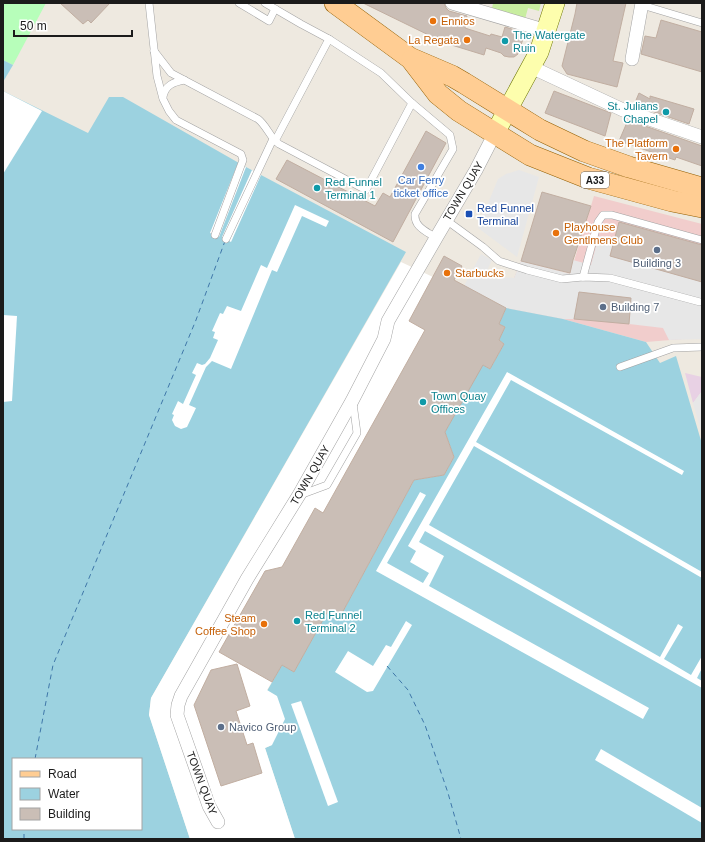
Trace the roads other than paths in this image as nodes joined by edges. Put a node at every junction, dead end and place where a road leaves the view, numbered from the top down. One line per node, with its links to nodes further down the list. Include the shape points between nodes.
1 (149, 3): 12 (lane)
2 (239, 3): 8 (lane, via 269,21)
3 (265, 3): 8 (lane)
4 (335, 3): 13 (main road, A33)
5 (452, 3): 10 (street)
6 (556, 3): 10 (street)
7 (642, 4): 9 (lane); 14 (street)
8 (275, 9): 11 (lane)
9 (702, 23)
10 (547, 31): 15 (street)
11 (329, 39): 18 (lane, via 381,73); 22 (lane)
12 (154, 52): 16 (lane, via 171,73); 17 (lane)
13 (410, 58): 19 (main road, A33, via 452,76); 20 (main road, A33, via 438,94 459,111)
14 (632, 58)
15 (531, 67): 19 (street); 21 (street, via 623,110)
16 (184, 80): 17 (lane, via 170,84 164,92); 22 (lane, via 263,123)
17 (163, 99): 26 (lane, via 176,120 241,154 242,165)
18 (412, 103): 22 (lane, via 366,190); 27 (lane, via 450,135 453,149 415,214 417,225)
19 (507, 110): 20 (street); 23 (main road, A33, via 540,130 584,151)
20 (495, 133): 24 (main road, A33, via 530,155 588,178); 25 (street, TOWN QUAY)
21 (702, 137)
22 (274, 140): 28 (lane)
23 (702, 188)
24 (702, 207)
25 (446, 220): 27 (street, TOWN QUAY); 30 (lane, via 499,262 562,279)
26 (215, 235)
27 (436, 238): 34 (street, TOWN QUAY, via 388,321 384,339)
28 (226, 239)
29 (702, 240): 30 (lane, via 612,215 603,215 598,222)
30 (583, 277): 31 (lane, via 610,278)
31 (700, 302)
32 (702, 347): 33 (lane, via 673,348)
33 (620, 367)
34 (352, 401): 35 (street, TOWN QUAY); 35 (lane, via 357,433 327,485)
35 (299, 495): 36 (street, TOWN QUAY, via 247,579 178,705 177,715 209,806)
36 (218, 822)

